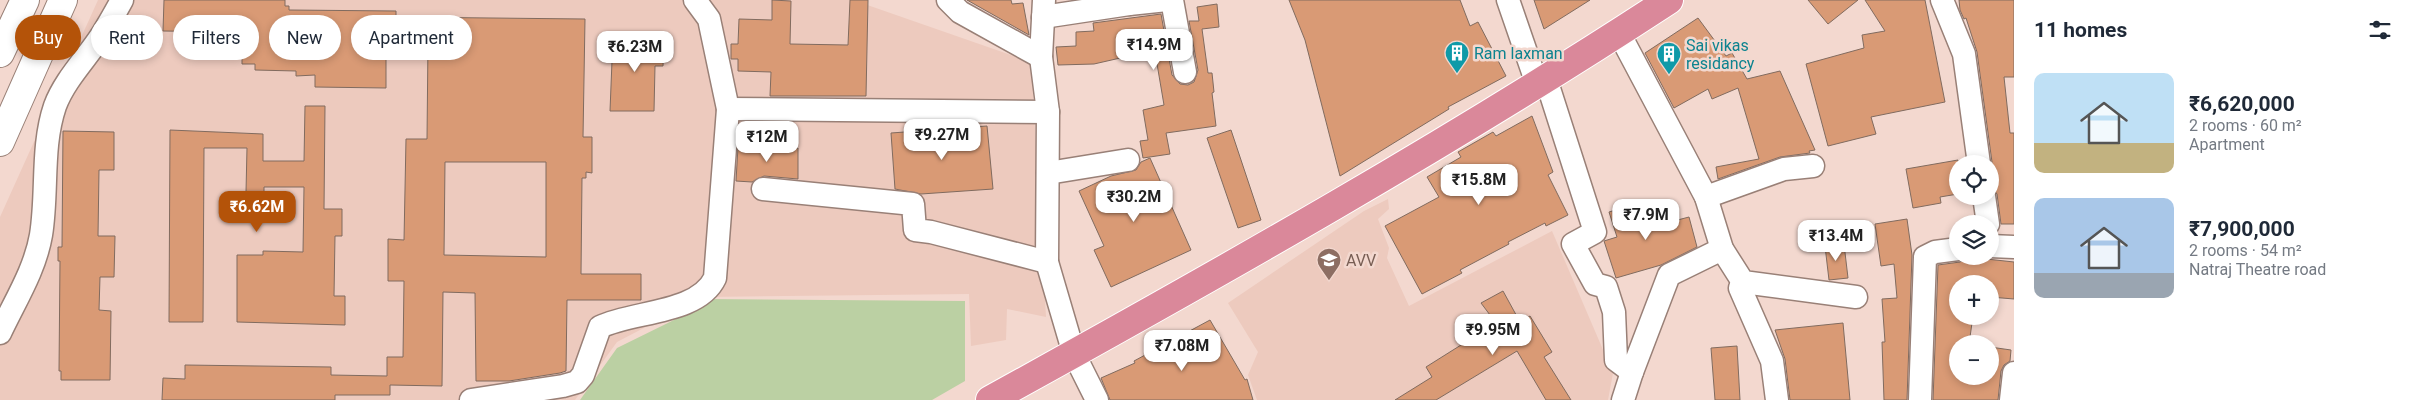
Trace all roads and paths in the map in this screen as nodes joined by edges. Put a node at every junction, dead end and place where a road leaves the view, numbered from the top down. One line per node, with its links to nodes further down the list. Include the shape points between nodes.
1 (25, 0): 14 (main road)
2 (63, 0): 20 (main road)
3 (122, 0): 34 (street, via 61,92 55,107 47,153 41,234 32,266)
4 (695, 0): 18 (street, via 709,19)
5 (948, 0): 15 (street, via 960,12)
6 (1167, 0): 11 (street)
7 (1172, 0): 16 (street)
8 (1508, 0): 17 (street)
9 (1669, 0): 13 (highway)
10 (1942, 0): 21 (street, via 1964,54)
11 (1129, 2): 12 (street)
12 (1043, 8): 15 (street)
13 (1619, 33): 17 (highway); 26 (street)
14 (0, 53)
15 (1040, 57): 19 (street)
16 (1184, 72)
17 (1542, 82): 35 (highway, via 1352,196); 36 (street, via 1596,232 1573,244 1595,284 1606,287 1614,312 1616,360)
18 (728, 109): 19 (street); 38 (street, via 715,278 711,287 680,306 616,319 600,327 583,375 577,382)
19 (1048, 112): 24 (street)
20 (0, 142)
21 (1979, 155)
22 (1128, 160): 24 (street)
23 (1813, 166): 26 (street, via 1784,169)
24 (1048, 172): 31 (street)
25 (762, 189): 31 (street, via 912,204 915,230)
26 (1706, 197): 29 (street)
27 (1999, 246): 28 (street)
28 (2014, 247)
29 (1722, 249): 32 (street); 36 (street, via 1669,275)
30 (1949, 250): 43 (street, via 1924,257)
31 (1047, 262): 35 (street)
32 (1742, 282): 33 (street); 42 (street, via 1740,288 1772,361)
33 (1856, 297)
34 (0, 333)
35 (1074, 354): 39 (highway); 40 (street)
36 (1632, 372): 41 (street)
37 (2014, 372): 44 (street)
38 (471, 400)
39 (990, 400)
40 (1097, 400)
41 (1623, 400)
42 (1777, 400)
43 (1920, 400)
44 (2012, 400)

